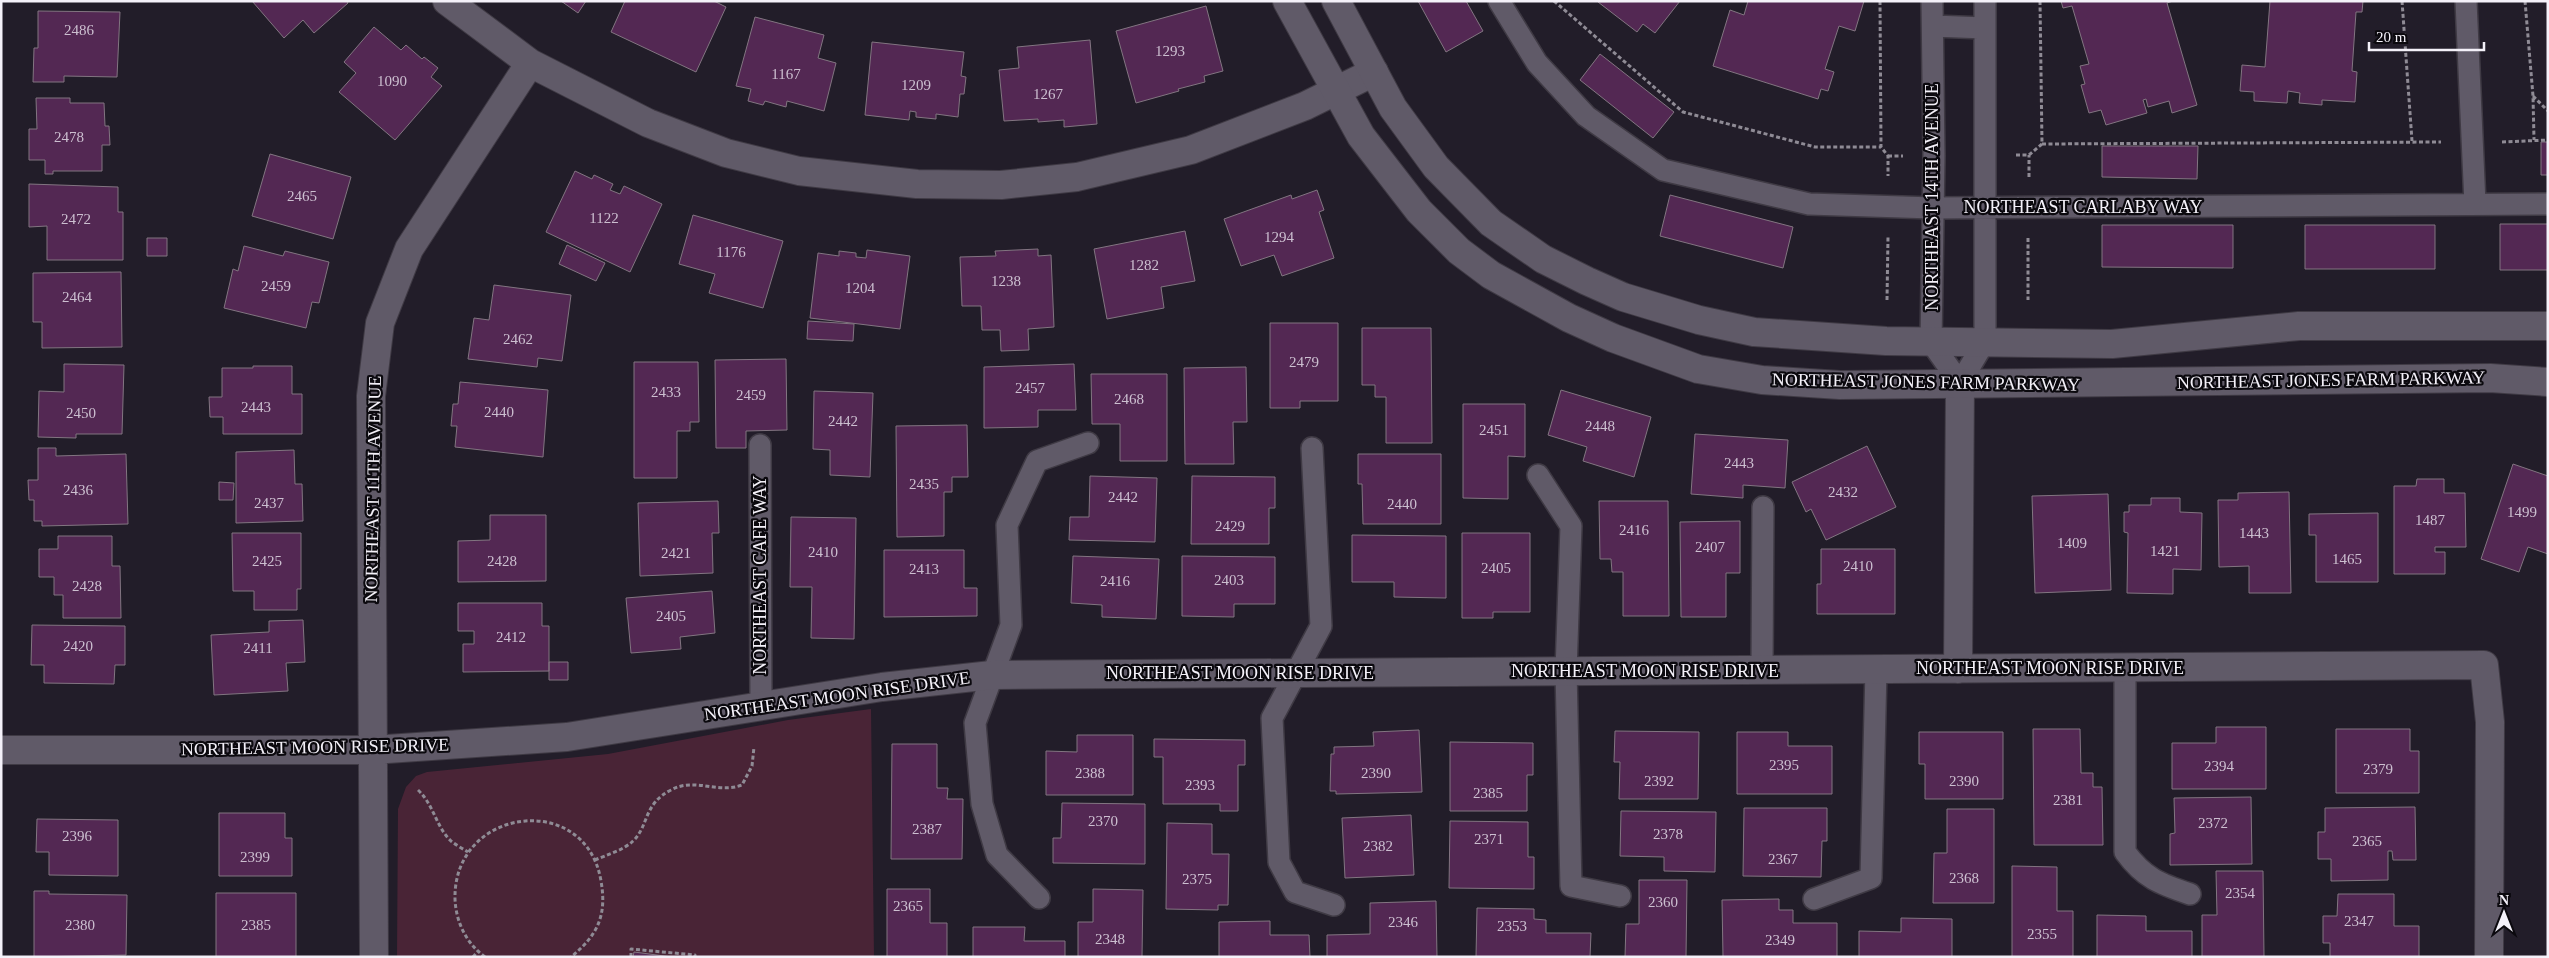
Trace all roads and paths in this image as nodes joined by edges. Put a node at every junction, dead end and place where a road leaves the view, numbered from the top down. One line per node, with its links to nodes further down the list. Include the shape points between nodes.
1 (447, 1): 14 (street)
2 (1288, 1): 16 (street, NORTHEAST JONES FARM PARKWAY)
3 (1336, 1): 15 (street)
4 (1499, 1): 27 (lane, NORTHEAST CARLABY WAY, via 1537,63 1586,116 1663,170 1809,204)
5 (1554, 1): 24 (path, via 1683,112 1815,147)
6 (1880, 1): 24 (path)
7 (1932, 1): 12 (lane, NORTHEAST 14TH AVENUE)
8 (1985, 1): 13 (lane)
9 (2402, 1): 21 (path)
10 (2466, 1): 23 (lane)
11 (2525, 1): 17 (path)
12 (1933, 26): 13 (lane); 28 (lane, NORTHEAST 14TH AVENUE)
13 (1985, 28): 29 (lane)
14 (530, 63): 16 (street, via 648,123 726,152 799,171 917,184 1001,185 1077,177 1191,150); 51 (street, NORTHEAST 11TH AVENUE, via 409,250 380,323 371,396)
15 (1374, 72): 16 (street); 33 (street, via 1393,108 1436,167 1484,216 1543,259 1587,281 1623,297 1699,320 1754,332)
16 (1336, 91): 35 (street, NORTHEAST JONES FARM PARKWAY, via 1361,136 1392,178 1459,251 1491,275 1569,318 1698,369 1762,380 1840,385)
17 (2533, 96): 18 (path); 19 (path)
18 (2548, 111)
19 (2534, 140): 20 (path); 23 (path)
20 (2548, 140)
21 (2412, 141): 22 (path); 23 (path)
22 (2042, 144)
23 (2473, 144): 25 (lane)
24 (1882, 147): 27 (path, via 1888,156)
25 (2475, 204): 26 (lane, NORTHEAST CARLABY WAY); 29 (lane, NORTHEAST CARLABY WAY)
26 (2548, 204)
27 (1889, 207): 28 (lane, NORTHEAST CARLABY WAY); 30 (path)
28 (1933, 208): 29 (lane, NORTHEAST CARLABY WAY); 33 (lane, NORTHEAST 14TH AVENUE)
29 (1985, 208): 32 (lane)
30 (1887, 300)
31 (2548, 326): 32 (street, via 2299,326 2112,344)
32 (1985, 341): 33 (street); 35 (lane)
33 (1931, 342): 35 (lane)
34 (2548, 382): 35 (street, NORTHEAST JONES FARM PARKWAY, via 2480,378)
35 (1960, 383): 41 (street)
36 (1088, 443): 47 (lane, via 1037,461 1007,525 1011,624)
37 (760, 445): 48 (lane, NORTHEAST CAFE WAY)
38 (1312, 448): 46 (lane, via 1321,626)
39 (1538, 475): 45 (lane, via 1571,526)
40 (1763, 507): 44 (lane)
41 (1958, 668): 42 (street, NORTHEAST MOON RISE DRIVE); 43 (street, NORTHEAST MOON RISE DRIVE)
42 (2125, 668): 55 (lane, via 2125,852 2137,870 2158,883); 67 (street, NORTHEAST MOON RISE DRIVE, via 2484,665 2490,722)
43 (1876, 669): 44 (street, NORTHEAST MOON RISE DRIVE); 58 (lane, via 1871,878)
44 (1762, 670): 45 (street, NORTHEAST MOON RISE DRIVE)
45 (1566, 671): 46 (street, NORTHEAST MOON RISE DRIVE); 56 (lane, via 1571,886)
46 (1294, 673): 47 (street, NORTHEAST MOON RISE DRIVE); 59 (lane, via 1272,718 1279,862 1295,892)
47 (992, 675): 48 (street, NORTHEAST MOON RISE DRIVE); 57 (lane, via 975,723 982,804 997,855)
48 (760, 705): 51 (street, NORTHEAST MOON RISE DRIVE, via 567,737)
49 (754, 747): 54 (path, via 752,766 742,785 723,788 693,784 672,789 652,806 632,843)
50 (1, 750): 51 (street, NORTHEAST MOON RISE DRIVE)
51 (372, 750): 61 (street, NORTHEAST 11TH AVENUE)
52 (418, 790): 53 (path, via 433,808 440,827 451,841)
53 (468, 852): 54 (path, via 492,830 532,820 572,832); 60 (path, via 458,872 455,908 459,923)
54 (595, 860): 64 (path, via 604,906 589,942)
55 (2190, 894)
56 (1620, 896)
57 (1039, 898)
58 (1814, 899)
59 (1334, 905)
60 (478, 951): 62 (path); 63 (path)
61 (374, 957)
62 (473, 957)
63 (486, 957)
64 (572, 957)
65 (631, 957): 66 (path, via 631,949)
66 (695, 957)
67 (2489, 957)

